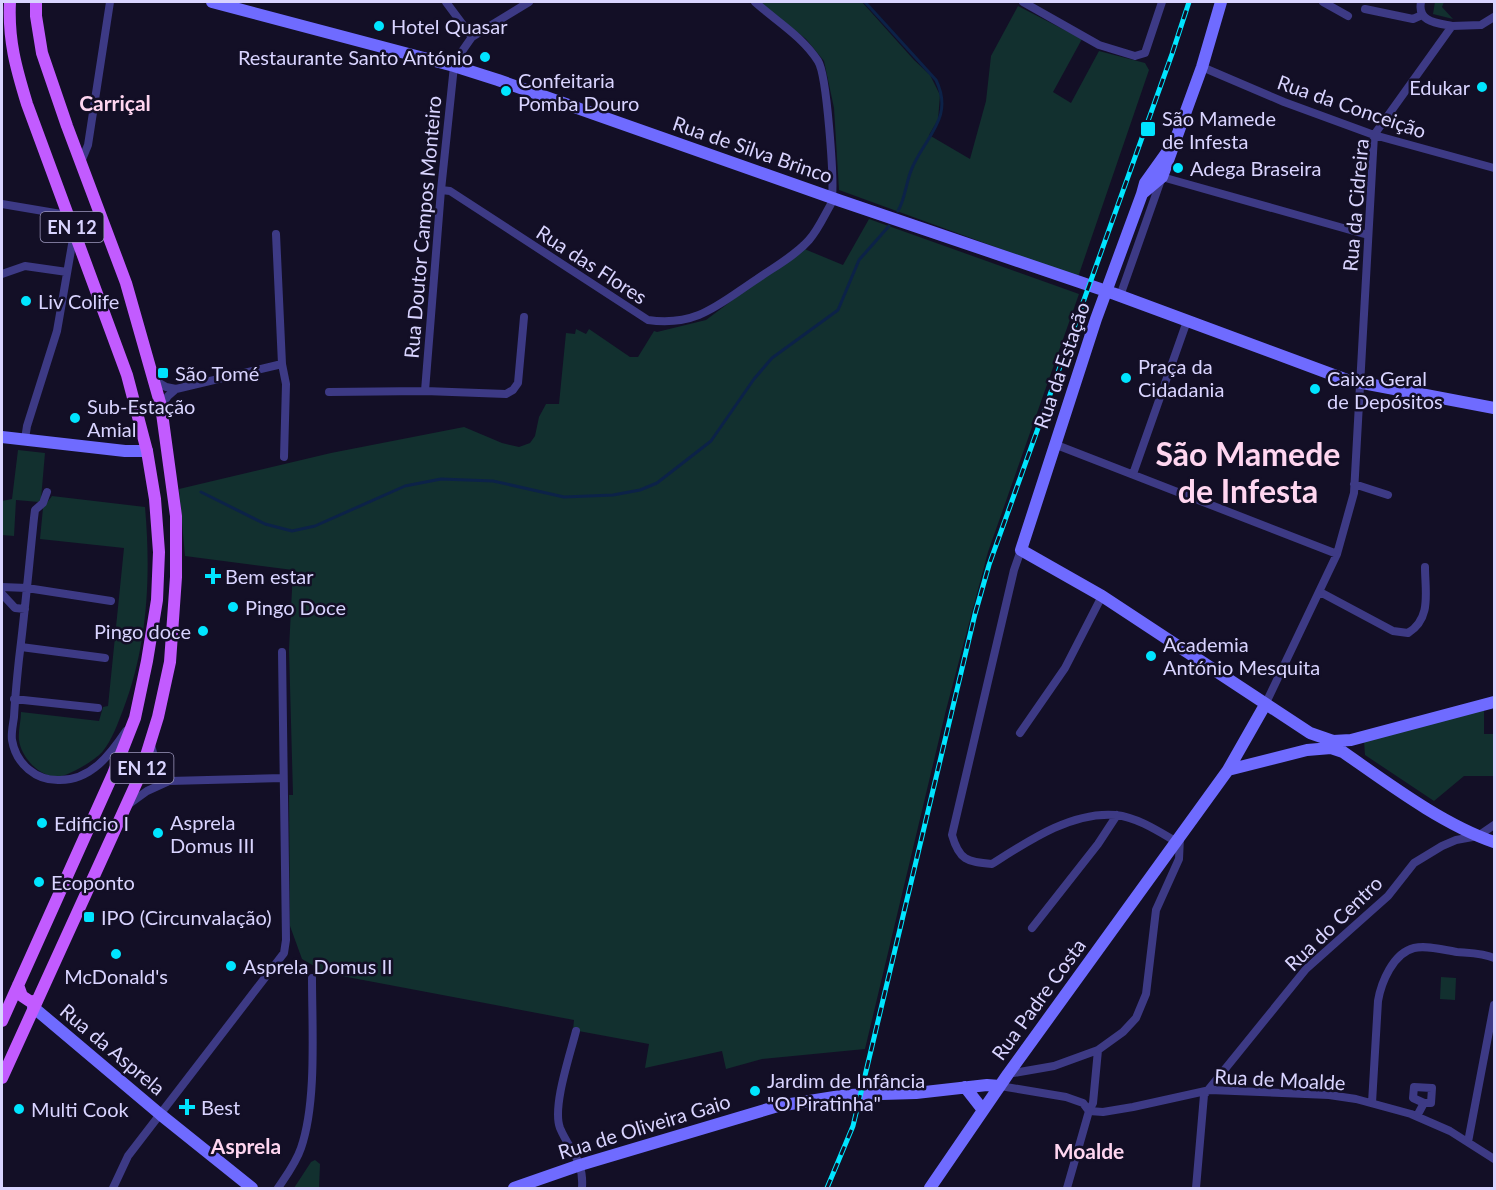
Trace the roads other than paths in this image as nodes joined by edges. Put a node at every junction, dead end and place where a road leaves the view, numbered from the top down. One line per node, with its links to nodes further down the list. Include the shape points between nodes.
1 (10, 2): 32 (main road, EN 12, via 9,29 15,66)
2 (36, 2): 25 (main road, EN 12, via 42,53)
3 (110, 2): 25 (street, via 88,145)
4 (212, 2): 21 (street, Rua de Silva Brinco)
5 (446, 2): 20 (street)
6 (508, 2): 15 (street)
7 (529, 2): 15 (street)
8 (755, 2): 30 (street, via 803,41 820,64)
9 (1023, 2): 10 (street, via 1099,45 1135,56 1145,53)
10 (1162, 2)
11 (1221, 2): 22 (street, Rua da Estação)
12 (1323, 2): 17 (street)
13 (1421, 2): 16 (street)
14 (1365, 9): 16 (street, via 1413,19)
15 (513, 12): 20 (street)
16 (1422, 15): 19 (street)
17 (1348, 16)
18 (1494, 17): 19 (street, via 1481,25)
19 (1452, 26): 23 (street, Rua da Cidreira)
20 (472, 37): 21 (street)
21 (454, 66): 28 (street, Rua Doutor Campos Monteiro); 30 (street, Rua de Silva Brinco)
22 (1202, 67): 23 (street, Rua da Conceição); 24 (street, Rua da Estação)
23 (1374, 135): 26 (street, Rua da Conceição); 35 (street, Rua da Cidreira)
24 (1175, 141): 27 (street, Rua da Estação); 29 (street, Rua da Estação, via 1144,183)
25 (81, 162): 42 (main road, EN 12, via 126,283)
26 (1494, 168)
27 (1162, 177): 29 (street, Rua da Estação); 35 (street); 38 (street, Rua da Estação)
28 (441, 190): 30 (street, Rua das Flores, via 450,191 648,320 669,323 703,314 787,258 809,240); 45 (street, Rua Doutor Campos Monteiro)
29 (1142, 194): 52 (street, Rua da Estação)
30 (837, 199): 38 (street, Rua de Silva Brinco)
31 (2, 204): 32 (street)
32 (67, 215): 33 (main road, EN 12)
33 (74, 232): 36 (street); 53 (main road, EN 12, via 127,375)
34 (276, 234): 41 (street)
35 (1368, 235): 43 (street, Rua da Cidreira)
36 (67, 272): 37 (street, via 25,266); 51 (street, via 57,331)
37 (2, 274)
38 (1117, 295): 40 (street, Rua de Silva Brinco)
39 (524, 317): 45 (street, via 518,383 513,390 507,394)
40 (1187, 321): 43 (street, Rua de Silva Brinco); 55 (street)
41 (282, 364): 44 (street); 54 (street, via 286,384)
42 (154, 380): 44 (street); 47 (main road, EN 12)
43 (1359, 382): 48 (street, Rua de Silva Brinco); 56 (street, Rua da Cidreira)
44 (176, 389): 47 (street)
45 (425, 391): 46 (street)
46 (329, 392)
47 (161, 406): 49 (main road, EN 12)
48 (1494, 408)
49 (165, 430): 53 (main road, via 157,444); 59 (main road, EN 12)
50 (2, 437): 51 (street)
51 (25, 439): 53 (street)
52 (1054, 444): 55 (street); 60 (street, Rua da Estação)
53 (147, 451): 59 (main road, EN 12, via 162,462 168,510); 79 (main road, EN 12, via 158,542 157,600)
54 (284, 457)
55 (1133, 474): 61 (street)
56 (1354, 484): 58 (street); 61 (street, Rua da Cidreira)
57 (47, 492): 64 (street, via 35,510)
58 (1388, 495)
59 (176, 516): 83 (main road, EN 12, via 170,662)
60 (1021, 550): 67 (street); 91 (street, via 952,835 956,849 968,860 992,864 1064,824 1089,816)
61 (1337, 554): 65 (street, Rua da Cidreira)
62 (1425, 567): 65 (street, via 1425,611 1422,622 1408,633 1393,631)
63 (2, 586): 64 (street)
64 (27, 588): 68 (street); 70 (street)
65 (1320, 592): 77 (street, Rua da Cidreira)
66 (2, 594): 69 (street)
67 (1102, 596): 77 (street); 80 (street, via 1065,668)
68 (111, 601)
69 (12, 605): 70 (street); 71 (street)
70 (25, 609): 71 (street)
71 (22, 630): 72 (street)
72 (21, 647): 74 (street); 75 (street)
73 (282, 651): 88 (street)
74 (105, 658)
75 (14, 699): 78 (street); 79 (street, via 12,740 16,752 25,768 51,780 63,781 94,769)
76 (1494, 702): 82 (street)
77 (1265, 705): 81 (street); 87 (street, Rua Padre Costa)
78 (98, 708)
79 (135, 718): 99 (main road, EN 12)
80 (1020, 733)
81 (1310, 733): 84 (street); 85 (street)
82 (1351, 740): 84 (street); 86 (street)
83 (151, 741): 89 (street, via 157,768); 90 (main road, EN 12)
84 (1332, 745): 85 (street); 86 (street)
85 (1307, 750): 87 (street)
86 (1349, 757): 93 (street, via 1446,820)
87 (1228, 770): 94 (street, Rua Padre Costa)
88 (283, 778): 89 (street); 114 (street, via 284,953)
89 (169, 781): 90 (street)
90 (128, 805): 100 (main road, EN 12)
91 (1117, 815): 94 (street); 96 (street)
92 (1494, 825): 93 (street, Rua do Centro)
93 (1478, 836): 95 (street); 109 (street, Rua do Centro, via 1456,840 1414,863 1388,896 1306,969)
94 (1178, 837): 104 (street, via 1179,859 1156,910 1146,994 1136,1018); 105 (street, Rua Padre Costa)
95 (1494, 842)
96 (1032, 928)
97 (1494, 958): 110 (street, via 1413,948 1394,963 1378,1001)
98 (312, 978): 121 (street, via 306,1131)
99 (18, 985): 100 (main road, via 26,1000); 102 (main road, EN 12)
100 (35, 1004): 102 (main road, via 14,1005); 106 (main road, EN 12); 114 (street, Rua da Asprela)
101 (1494, 1005): 116 (street)
102 (3, 1018)
103 (576, 1031): 118 (street, via 556,1112)
104 (1098, 1050): 105 (street, via 1054,1066); 113 (street)
105 (1008, 1074): 107 (street, Rua Padre Costa)
106 (2, 1078)
107 (1000, 1086): 108 (street, Rua de Oliveira Gaio); 112 (street, Rua Padre Costa); 113 (street, Rua de Oliveira Gaio, via 1066,1097 1083,1103)
108 (965, 1087): 112 (street); 118 (street, Rua de Oliveira Gaio, via 847,1095 778,1106)
109 (1210, 1090): 110 (street, Rua de Moalde, via 1329,1095); 113 (street, Rua de Moalde, via 1133,1107); 126 (street, via 1204,1095)
110 (1372, 1103): 115 (street, Rua de Moalde)
111 (1424, 1103): 115 (street)
112 (983, 1110): 124 (street, Rua Padre Costa)
113 (1089, 1111): 125 (street)
114 (161, 1115): 119 (street, via 128,1156); 120 (street, Rua da Asprela)
115 (1417, 1116): 116 (street, Rua de Moalde)
116 (1468, 1142): 117 (street, Rua de Moalde)
117 (1494, 1159)
118 (580, 1165): 122 (street, Rua de Oliveira Gaio); 123 (street)
119 (113, 1188)
120 (252, 1188)
121 (278, 1188)
122 (514, 1188)
123 (582, 1188)
124 (930, 1188)
125 (1066, 1188)
126 (1196, 1188)

